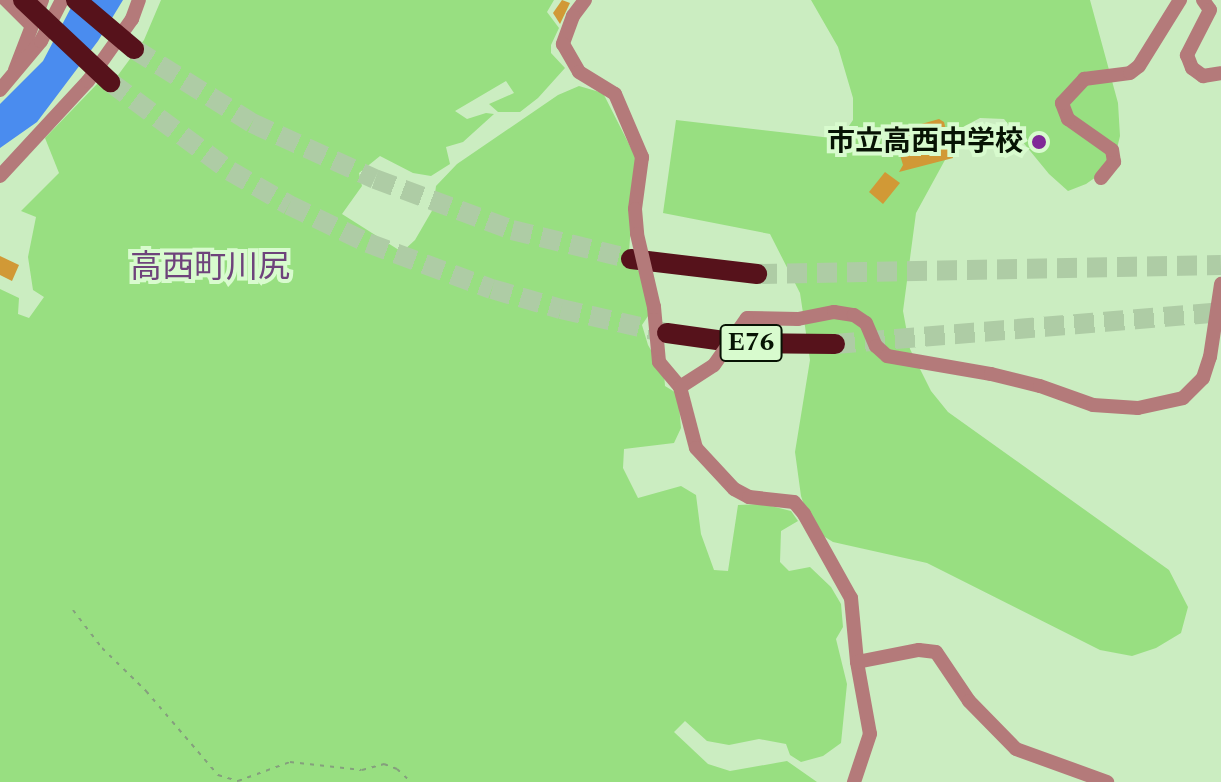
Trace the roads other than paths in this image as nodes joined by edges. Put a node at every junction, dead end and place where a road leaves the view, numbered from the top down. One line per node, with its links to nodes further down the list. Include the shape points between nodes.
1 (6, 0): 10 (street)
2 (23, 0): 14 (highway, bridge)
3 (42, 0): 10 (street)
4 (62, 0): 13 (street, via 41,41)
5 (77, 0): 11 (highway, bridge)
6 (139, 0): 16 (street, via 132,19 88,81)
7 (585, 0): 23 (street, bridge, via 563,44 579,72 615,94 642,157 637,234 654,307 659,362)
8 (1180, 0): 17 (street, via 1139,66 1130,73 1084,79 1062,103 1068,119 1112,150 1114,162)
9 (1203, 0): 12 (street, via 1210,10 1187,55 1203,76)
10 (30, 24): 13 (street)
11 (134, 49)
12 (1221, 73)
13 (13, 75): 15 (street)
14 (110, 82)
15 (0, 90)
16 (0, 176)
17 (1101, 178)
18 (631, 259): 19 (highway)
19 (757, 274)
20 (1221, 284): 23 (street, bridge, via 1203,378 1183,398 1138,408 1093,405 1003,377 887,356 866,323 834,312 798,319 747,318 714,365)
21 (667, 333): 22 (highway, E76, via 738,343)
22 (835, 344)
23 (680, 387): 24 (street, via 696,448 734,489 749,497 794,502 804,514 851,598)
24 (857, 662): 25 (street, via 870,734); 26 (street, via 919,650 936,652 969,701 1016,749)
25 (854, 782)
26 (1107, 782)

